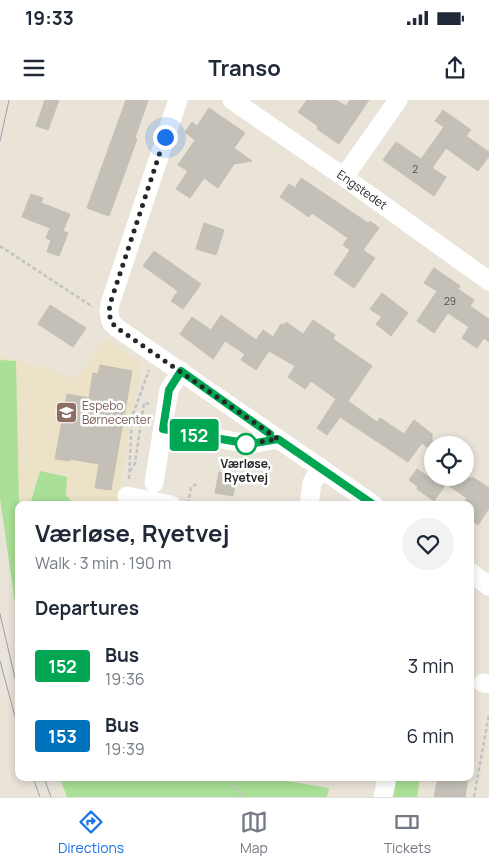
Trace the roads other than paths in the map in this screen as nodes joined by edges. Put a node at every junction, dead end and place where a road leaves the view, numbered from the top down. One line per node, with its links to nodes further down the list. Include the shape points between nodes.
1 (178, 100): 6 (street, via 109,312 111,322 117,328)
2 (232, 100): 4 (street, Engstedet)
3 (398, 100): 4 (street)
4 (344, 177): 5 (street, Engstedet)
5 (489, 281)
6 (181, 371): 7 (street, via 169,390); 8 (street)
7 (163, 429): 8 (street, via 250,444); 10 (street)
8 (278, 439): 9 (street)
9 (321, 468): 13 (street, via 312,483); 14 (street)
10 (154, 482)
11 (127, 496): 12 (street)
12 (151, 501)
13 (309, 501)
14 (368, 501)
15 (474, 575): 16 (street)
16 (489, 586)
17 (387, 781): 18 (street)
18 (384, 797)

